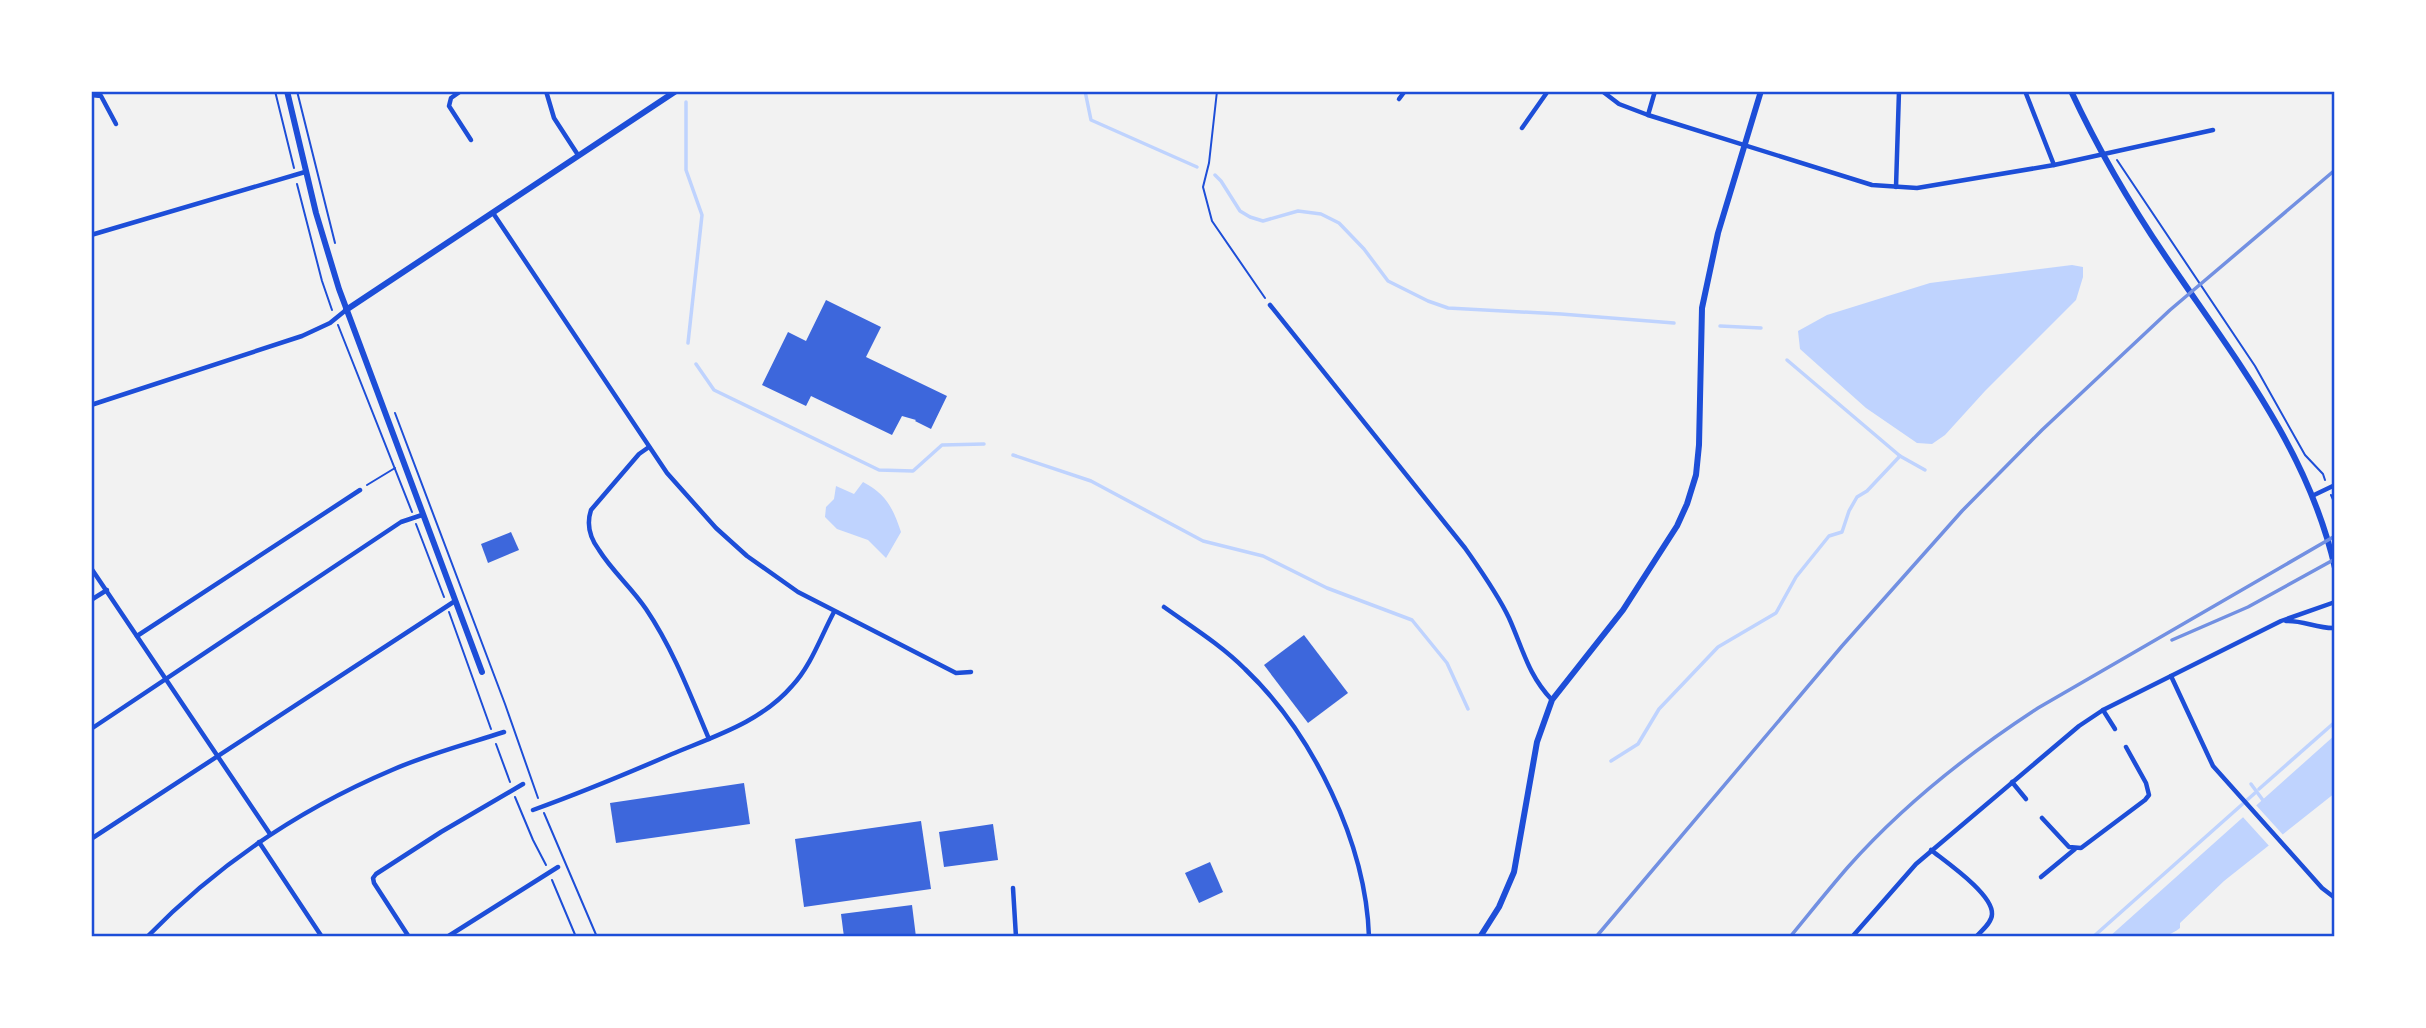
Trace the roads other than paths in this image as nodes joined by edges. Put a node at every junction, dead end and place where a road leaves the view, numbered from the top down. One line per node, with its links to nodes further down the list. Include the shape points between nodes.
1 (287, 91): 23 (main road)
2 (461, 91): 19 (street, via 449,106)
3 (546, 91): 21 (street, via 554,118)
4 (676, 91): 21 (main road)
5 (1405, 91): 14 (street)
6 (1548, 91): 17 (street)
7 (1602, 91): 15 (street)
8 (1655, 91): 15 (street)
9 (1761, 91): 20 (main road)
10 (1899, 91): 24 (street)
11 (2025, 91): 22 (street)
12 (2071, 91): 33 (main road, via 2145,225 2267,405)
13 (91, 95): 16 (street, via 101,96)
14 (1399, 99)
15 (1648, 116): 20 (street)
16 (116, 124)
17 (1522, 128)
18 (2213, 130): 22 (street)
19 (471, 140)
20 (1745, 146): 24 (street, via 1872,185); 50 (main road, via 1718,233 1702,308 1699,445 1687,504 1623,610)
21 (578, 156): 25 (main road)
22 (2054, 165): 24 (street, via 1917,188)
23 (305, 172): 26 (street); 28 (main road)
24 (1896, 187)
25 (492, 212): 28 (main road); 30 (street)
26 (91, 235)
27 (1270, 304): 50 (street, via 1490,583 1531,673)
28 (346, 310): 29 (street, via 302,336); 34 (main road)
29 (91, 405)
30 (649, 447): 42 (street, via 688,499 735,547); 55 (street, via 591,510 589,530 602,556 665,639)
31 (2335, 485): 33 (street)
32 (360, 490): 45 (street)
33 (2312, 496): 36 (main road)
34 (422, 515): 39 (main road); 49 (street, via 401,522)
35 (91, 568): 37 (street)
36 (2335, 569)
37 (107, 590): 38 (street); 45 (street)
38 (91, 600)
39 (455, 601): 46 (main road); 57 (street)
40 (2335, 602): 43 (street)
41 (1164, 607): 77 (street, via 1245,669 1314,760 1338,808 1358,866)
42 (834, 612): 47 (street, via 956,673); 55 (street, via 802,674 784,695 744,724)
43 (2281, 621): 44 (street); 48 (street)
44 (2335, 628)
45 (137, 636): 49 (street)
46 (482, 672)
47 (971, 672)
48 (2172, 676): 51 (street); 71 (street, via 2208,759)
49 (165, 680): 52 (street); 57 (street)
50 (1552, 700): 78 (main road, via 1537,742 1514,873)
51 (2103, 710): 53 (street); 58 (street)
52 (91, 729)
53 (2115, 729)
54 (503, 732): 63 (street, via 394,769)
55 (709, 739): 61 (street)
56 (2126, 747): 66 (street, via 2148,795)
57 (215, 756): 63 (street); 64 (street)
58 (2011, 782): 60 (street); 67 (street)
59 (523, 784): 74 (street, via 373,878)
60 (2026, 799)
61 (533, 810)
62 (2042, 818): 66 (street)
63 (270, 834): 65 (street)
64 (91, 839)
65 (259, 842): 72 (street, via 178,905); 73 (street)
66 (2075, 849): 69 (street)
67 (1931, 850): 79 (street); 80 (street, via 1988,902 1990,921)
68 (558, 867): 75 (street)
69 (2041, 877)
70 (1013, 888): 76 (street)
71 (2335, 898)
72 (147, 937)
73 (322, 937)
74 (409, 937)
75 (447, 937)
76 (1016, 937)
77 (1369, 937)
78 (1480, 937)
79 (1852, 937)
80 (1976, 937)

